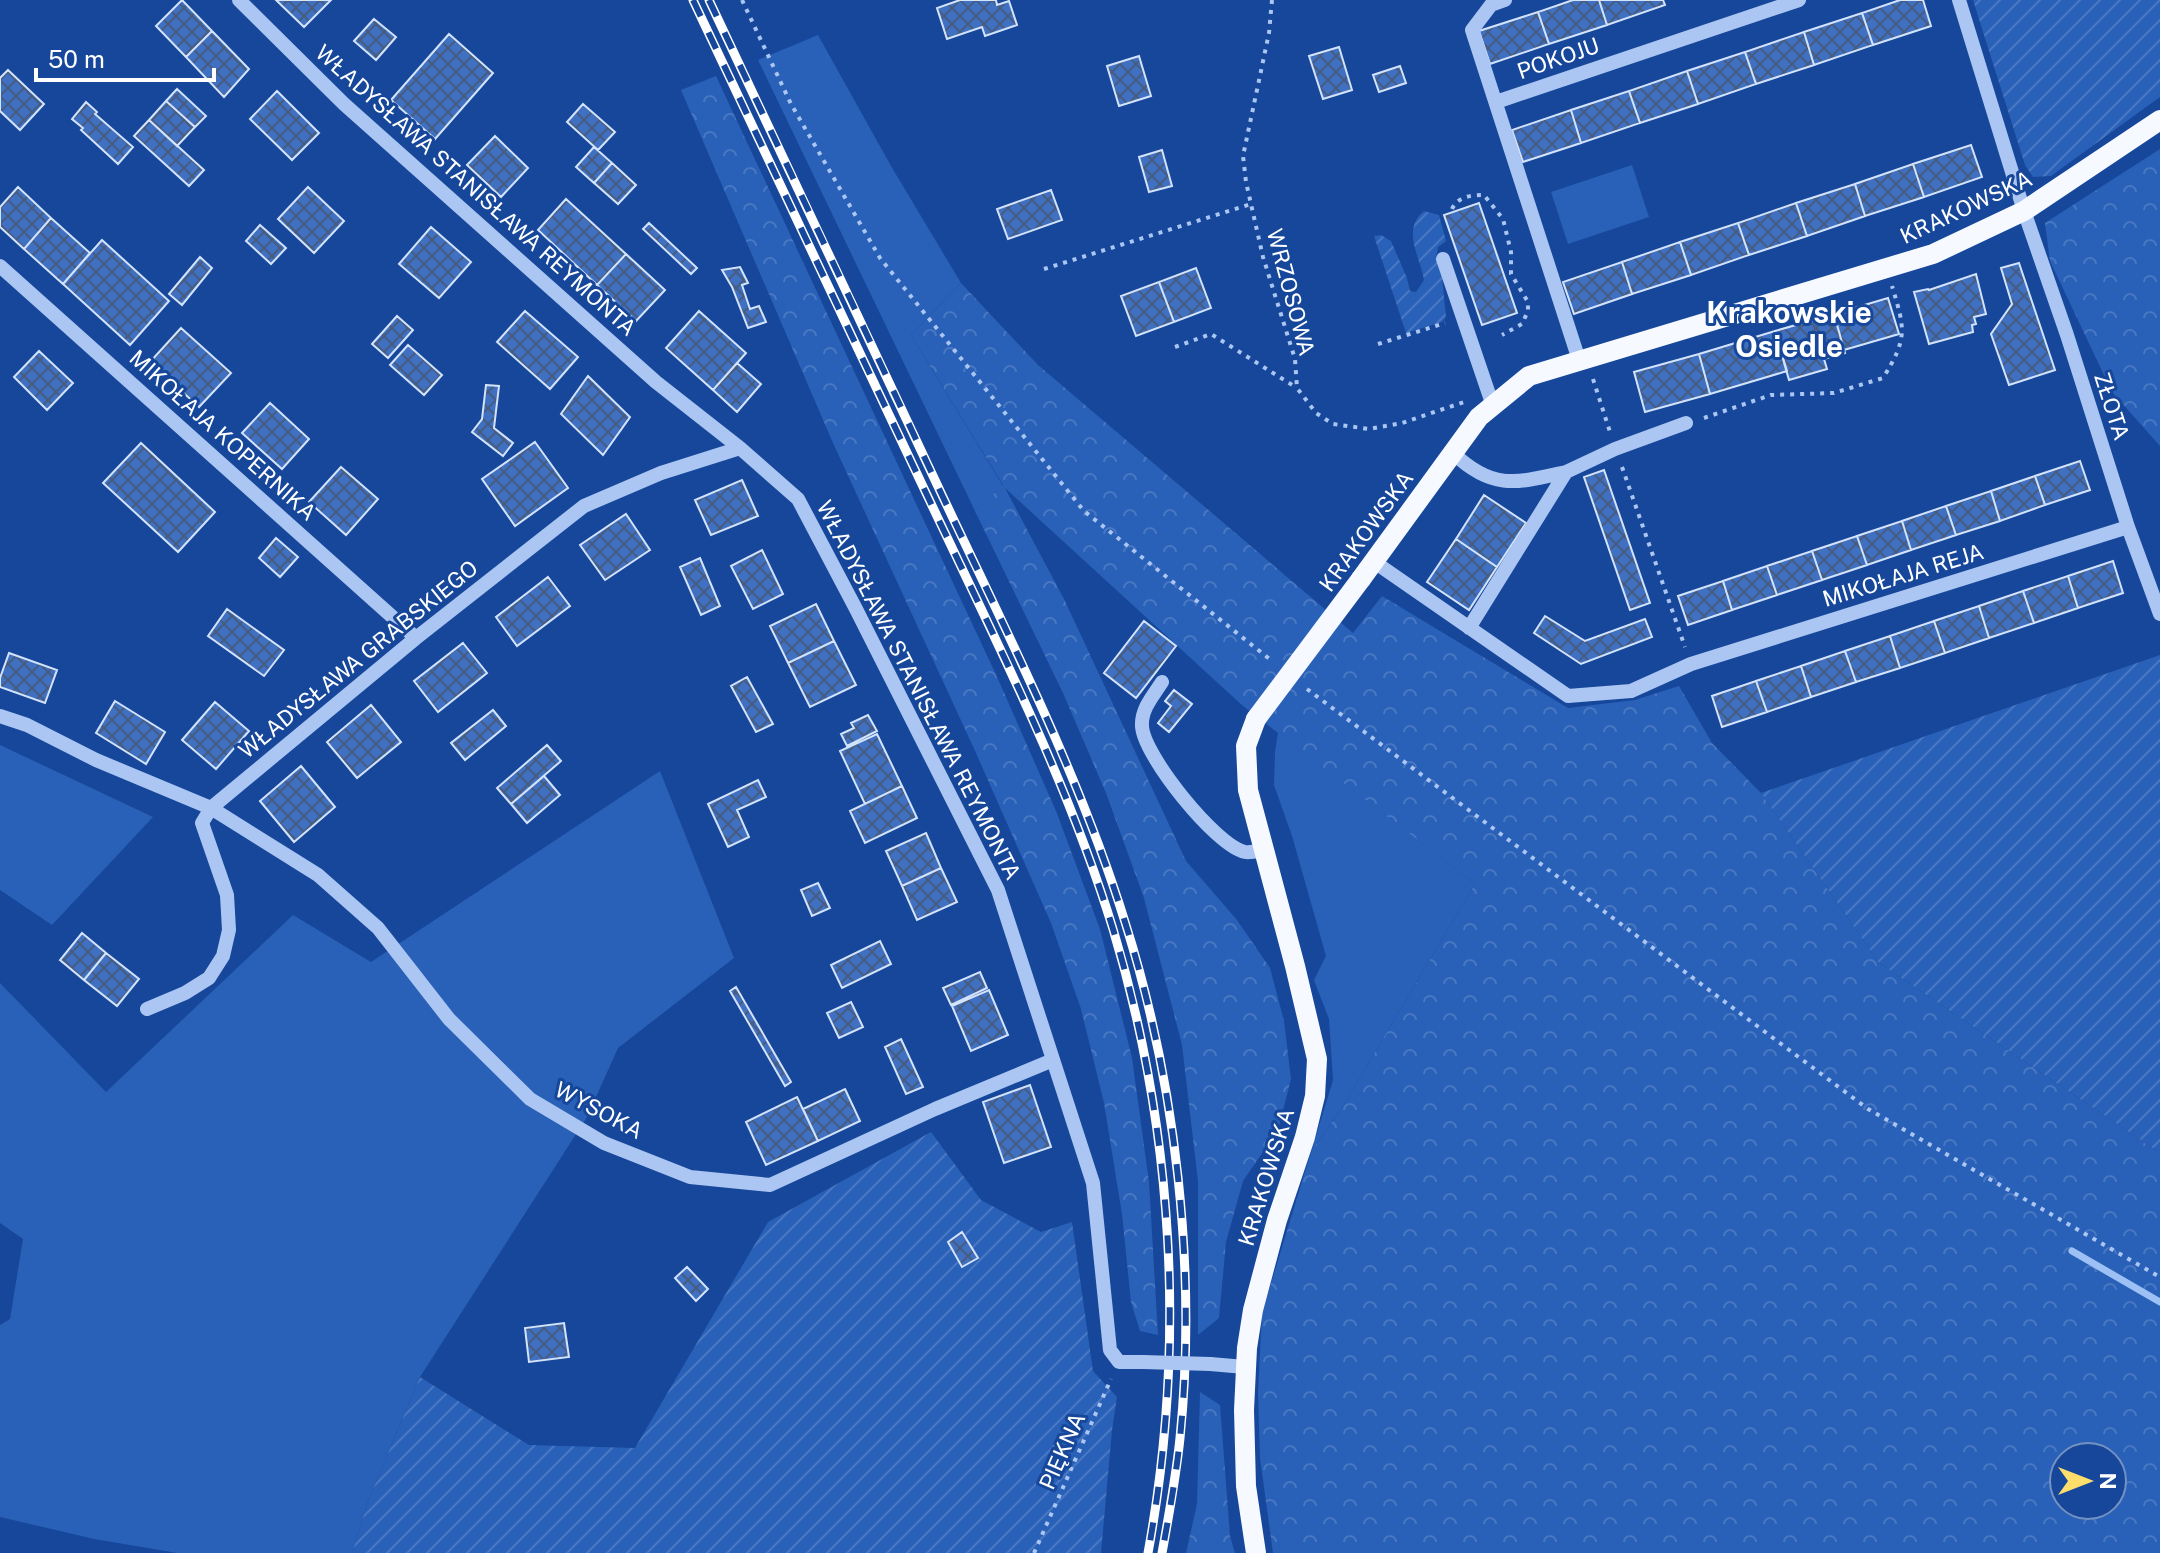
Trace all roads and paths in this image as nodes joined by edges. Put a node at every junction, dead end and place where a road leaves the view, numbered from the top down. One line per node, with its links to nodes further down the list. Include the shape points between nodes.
1 (239, 0): 24 (street, WŁADYSŁAWA STANISŁAWA REYMONTA, via 344,104 656,382)
2 (742, 0): 34 (path, via 791,104 880,258 1084,511)
3 (1272, 0): 9 (path, WRZOSOWA, via 1243,156)
4 (1505, 0): 7 (street, via 1491,5 1472,30)
5 (1799, 0): 7 (street, POKOJU)
6 (1959, 0): 11 (street, ZŁOTA)
7 (1496, 102): 20 (street, POKOJU)
8 (2160, 120): 11 (main road, KRAKOWSKA)
9 (1251, 204): 15 (path); 21 (path, WRZOSOWA, via 1295,359)
10 (1452, 209): 17 (path, via 1463,198 1484,195 1503,219 1511,274 1528,311 1522,324)
11 (2024, 211): 14 (main road, KRAKOWSKA, via 1933,254); 28 (street, ZŁOTA)
12 (1443, 259): 16 (street)
13 (0, 266): 32 (street, MIKOŁAJA KOPERNIKA)
14 (1887, 268): 20 (main road, KRAKOWSKA); 23 (path, via 1904,329 1898,355 1883,378 1834,393 1771,395)
15 (1044, 269)
16 (1456, 296): 18 (path, via 1446,302 1447,323); 22 (street)
17 (1502, 335)
18 (1378, 344)
19 (1175, 347): 21 (path, via 1211,334)
20 (1583, 359): 22 (main road, KRAKOWSKA, via 1529,376); 25 (path)
21 (1297, 388): 22 (path, WRZOSOWA, via 1316,413 1333,424 1369,429 1463,401)
22 (1486, 412): 26 (main road, KRAKOWSKA)
23 (1686, 423): 25 (street)
24 (740, 448): 32 (street, WŁADYSŁAWA GRABSKIEGO, via 661,473 584,506); 41 (street, WŁADYSŁAWA STANISŁAWA REYMONTA, via 798,499 856,609 998,890)
25 (1615, 449): 27 (street); 33 (path)
26 (1453, 453): 27 (street, via 1479,475 1501,481); 29 (main road, KRAKOWSKA)
27 (1566, 472): 31 (street)
28 (2128, 527): 30 (street, ZŁOTA); 33 (street, MIKOŁAJA REJA)
29 (1373, 561): 31 (street, MIKOŁAJA REJA); 39 (main road, KRAKOWSKA, bridge, via 1256,719 1246,746 1248,790)
30 (2160, 614)
31 (1469, 628): 33 (street, MIKOŁAJA REJA, via 1568,696 1631,691)
32 (416, 638): 38 (street, WŁADYSŁAWA GRABSKIEGO)
33 (1691, 664)
34 (1278, 666)
35 (1162, 682): 39 (street, via 1142,712 1141,730 1158,765 1186,802 1230,844 1246,853)
36 (1302, 685): 42 (path, via 1868,1109)
37 (0, 716): 38 (street)
38 (211, 808): 40 (street, via 202,823 227,895 229,930 223,956 209,978); 41 (street, WYSOKA, via 318,875 378,928 449,1019 530,1099 604,1143 690,1177 770,1185)
39 (1264, 850): 44 (main road, KRAKOWSKA, via 1317,1059 1315,1096 1253,1310)
40 (147, 1009)
41 (1053, 1060): 43 (street, WŁADYSŁAWA STANISŁAWA REYMONTA, via 1093,1183 1110,1350)
42 (2160, 1277)
43 (1119, 1362): 44 (street, bridge); 45 (path, PIĘKNA)
44 (1245, 1367): 46 (main road, KRAKOWSKA, via 1246,1486)
45 (1034, 1553)
46 (1256, 1553)

